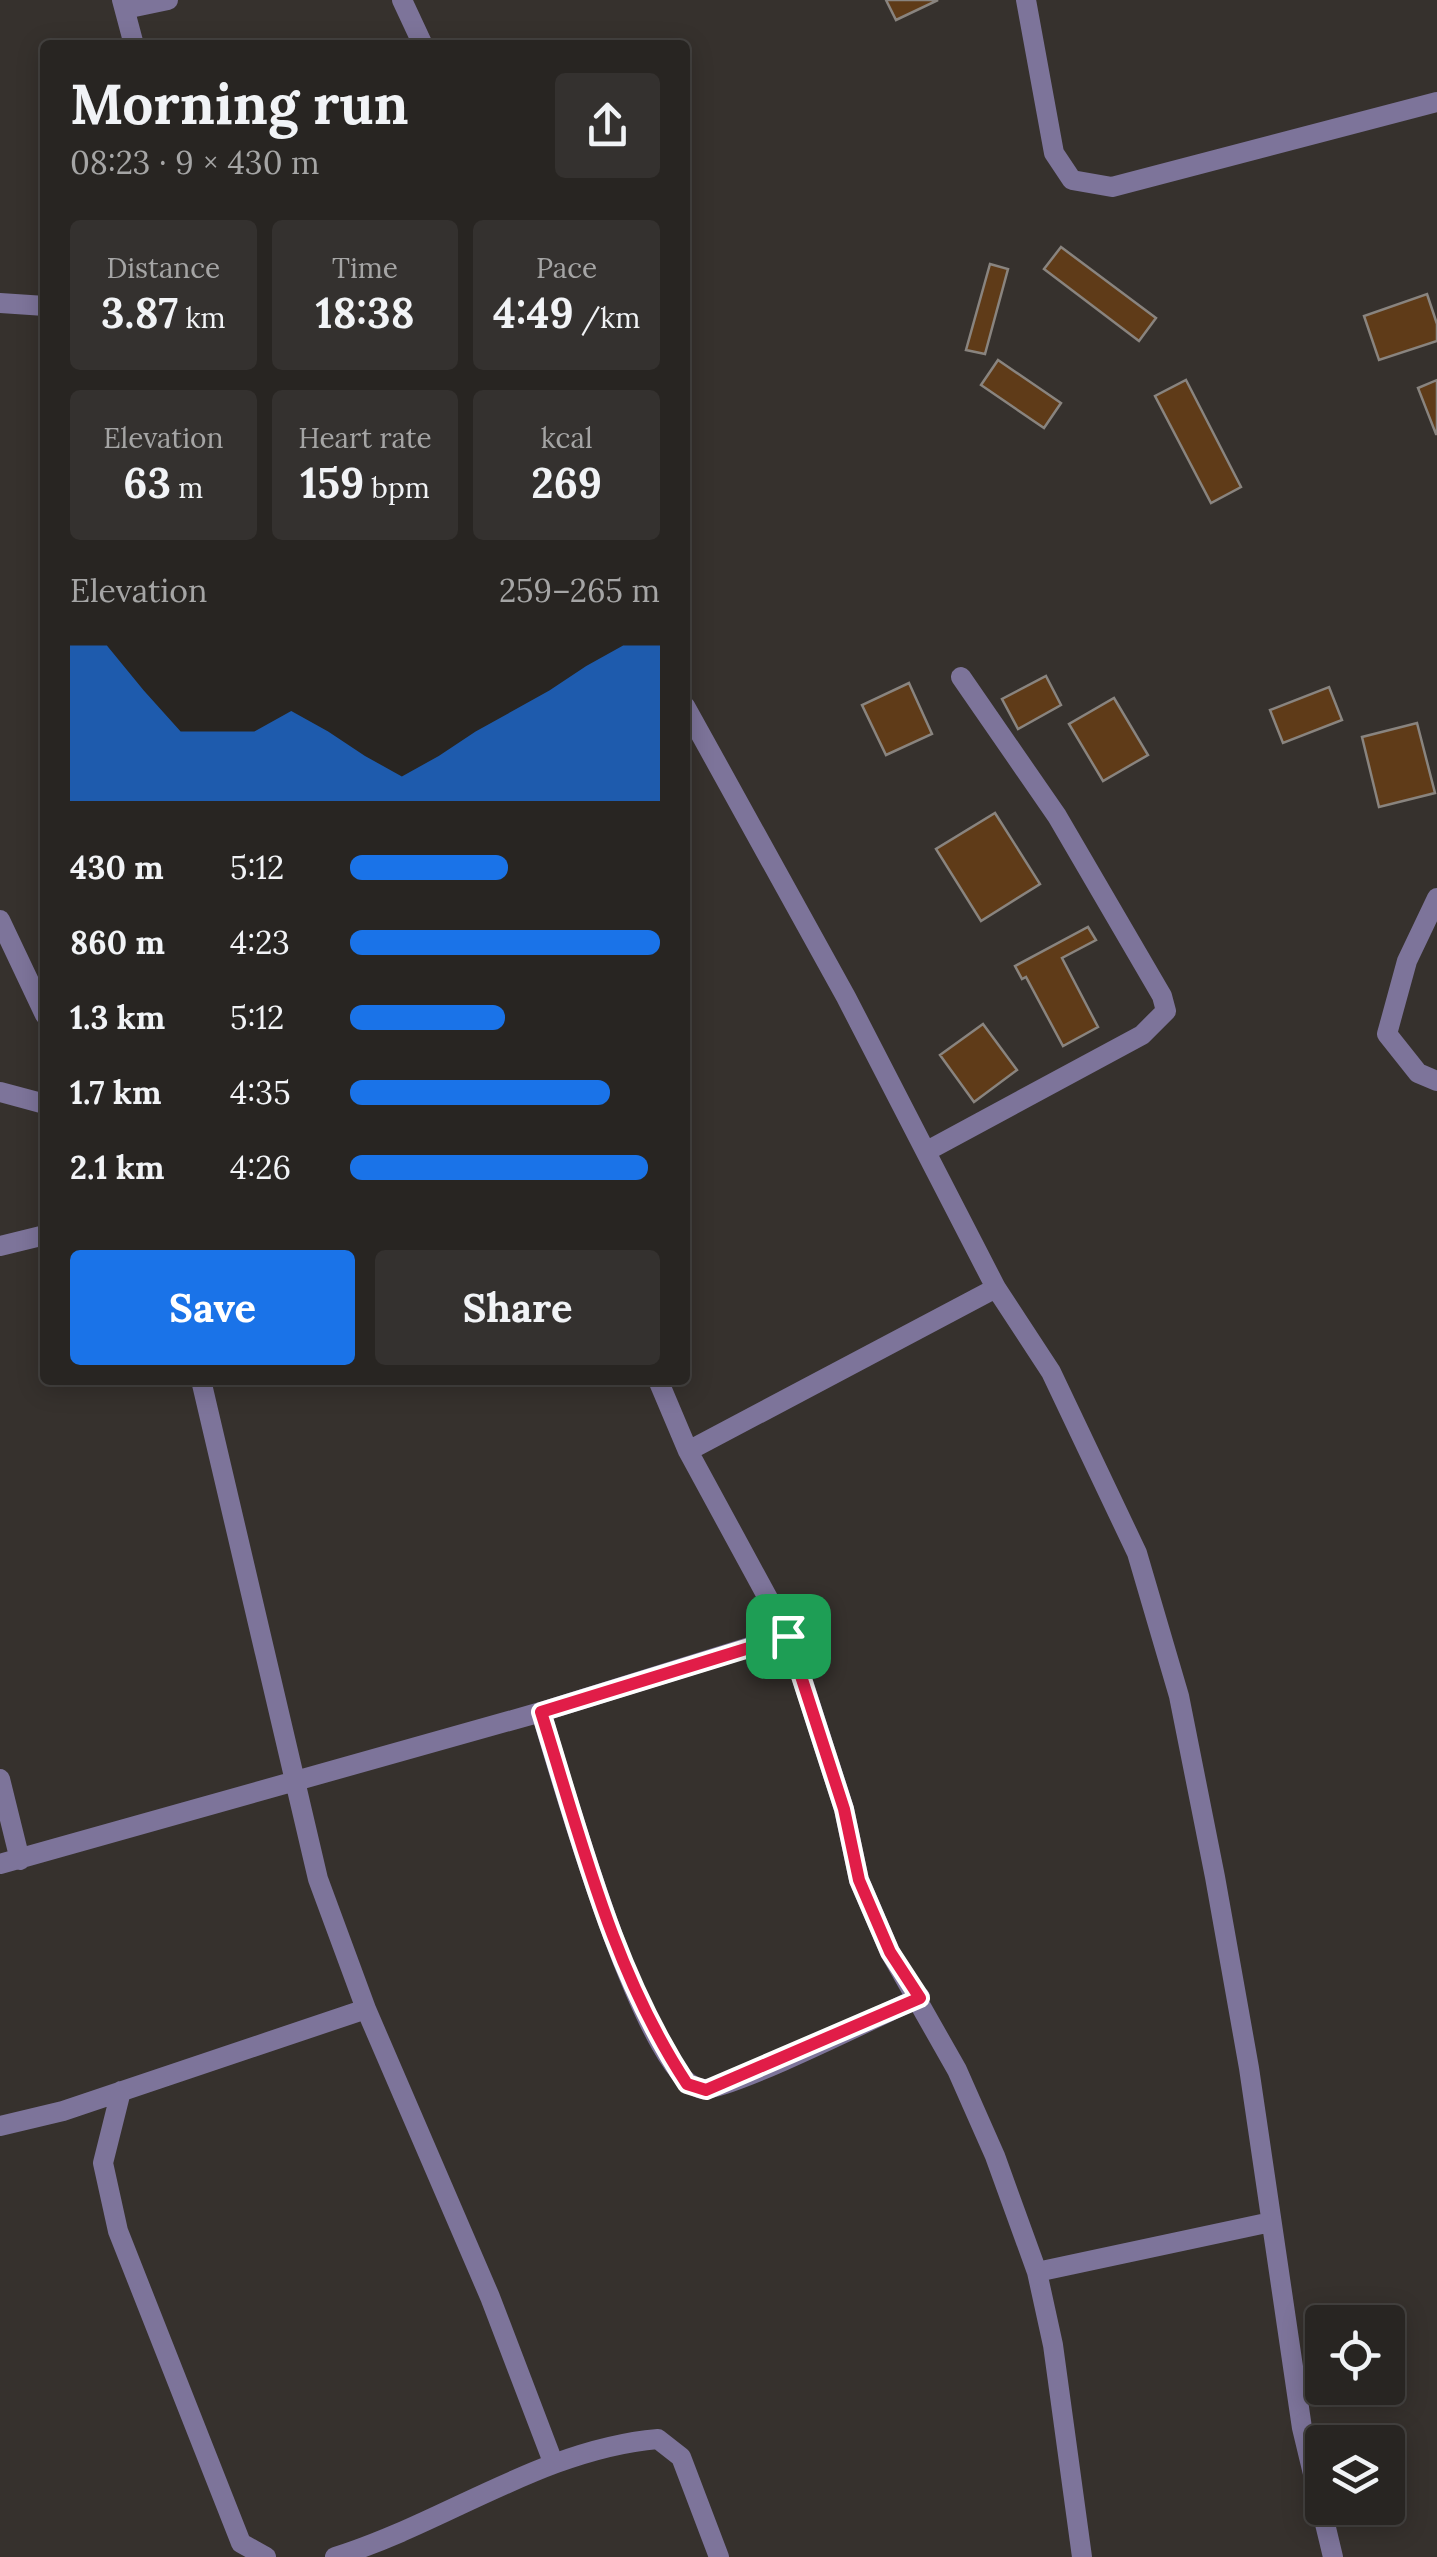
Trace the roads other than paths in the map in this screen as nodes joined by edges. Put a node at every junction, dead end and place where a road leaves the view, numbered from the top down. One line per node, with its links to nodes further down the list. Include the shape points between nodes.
1 (168, 0): 4 (street)
2 (402, 0): 6 (street)
3 (1026, 0): 7 (street, via 1054,152 1072,180 1112,187)
4 (124, 4): 5 (street)
5 (133, 40)
6 (421, 40)
7 (1437, 102)
8 (0, 303): 9 (street)
9 (40, 306)
10 (961, 677): 18 (street, via 1056,816 1166,1011 1142,1035)
11 (690, 715): 18 (street)
12 (1437, 898): 15 (street, via 1407,961 1387,1034 1418,1073)
13 (0, 920): 14 (street)
14 (40, 985)
15 (1437, 1082)
16 (0, 1092): 17 (street)
17 (40, 1103)
18 (927, 1151): 21 (street)
19 (40, 1237): 20 (street)
20 (0, 1246)
21 (996, 1288): 24 (street); 34 (street, via 1050,1372 1114,1502 1137,1554 1179,1696 1250,2068)
22 (201, 1385): 28 (street)
23 (660, 1385): 24 (street)
24 (688, 1450): 25 (street)
25 (788, 1636): 26 (street); 30 (street, via 844,1809 859,1880 890,1952)
26 (541, 1712): 28 (street); 30 (street, via 620,1957 687,2084 706,2090 746,2076)
27 (0, 1778): 29 (street)
28 (296, 1782): 29 (street); 31 (street, via 318,1879)
29 (10, 1862)
30 (920, 1998): 35 (street, via 995,2156)
31 (366, 2009): 32 (street); 36 (street, via 490,2296)
32 (121, 2091): 33 (street); 37 (street, via 103,2163 118,2230 240,2543)
33 (0, 2126)
34 (1271, 2222): 35 (street); 41 (street, via 1302,2428)
35 (1037, 2272): 40 (street)
36 (553, 2462): 38 (street, via 392,2539); 39 (street, via 658,2439 681,2457)
37 (258, 2555)
38 (335, 2557)
39 (719, 2557)
40 (1082, 2557)
41 (1333, 2557)

